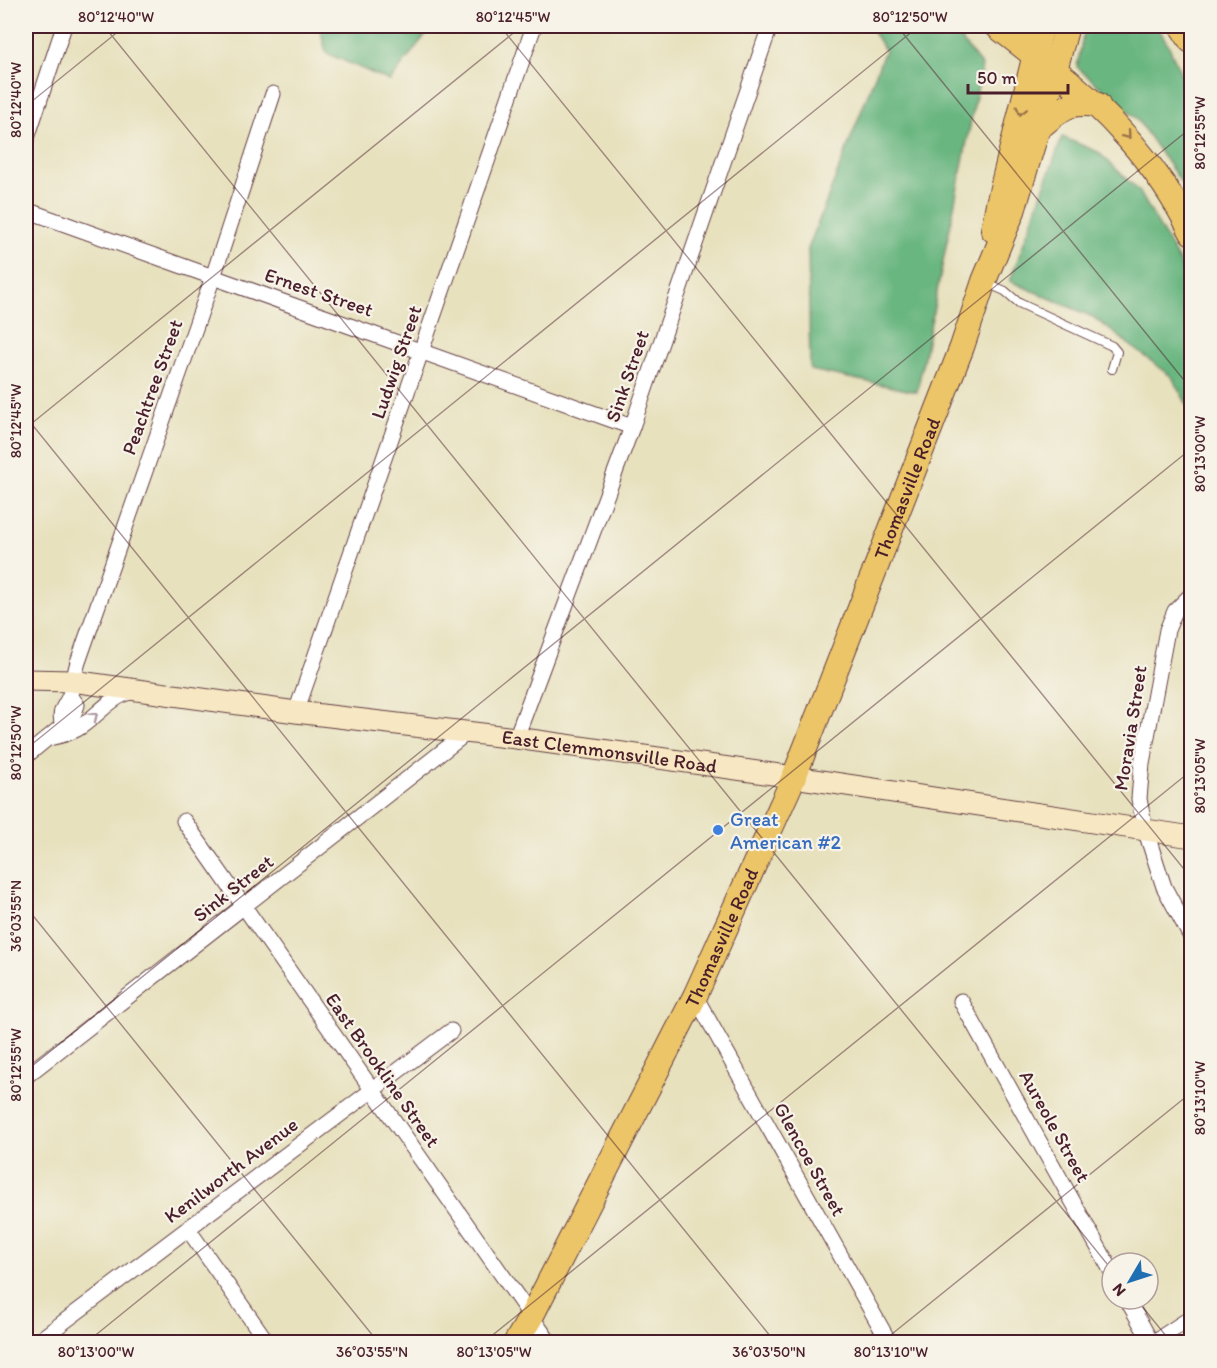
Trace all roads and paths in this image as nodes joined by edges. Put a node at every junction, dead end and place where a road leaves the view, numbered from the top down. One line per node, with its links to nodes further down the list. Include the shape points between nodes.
1 (64, 26): 13 (street)
2 (534, 26): 18 (street, Ludwig Street)
3 (770, 26): 20 (street, Sink Street)
4 (999, 26): 9 (highway)
5 (1042, 26): 9 (main road, Thomasville Road)
6 (1067, 26): 9 (main road, Thomasville Road)
7 (1184, 26): 8 (highway)
8 (1191, 39)
9 (1046, 62): 11 (main road); 12 (main road, Thomasville Road); 17 (main road, Thomasville Road, one-way to 17, via 998,204)
10 (273, 94): 16 (street, Peachtree Street)
11 (1098, 105): 12 (main road, via 1066,106); 15 (main road, one-way to 15, via 1162,179)
12 (1037, 129): 17 (main road, Thomasville Road, via 1013,211)
13 (26, 141)
14 (26, 210): 16 (street, Ernest Street)
15 (1191, 233)
16 (213, 278): 18 (street, Ernest Street); 23 (street, Peachtree Street)
17 (984, 281): 19 (lane, via 1019,303 1112,346 1117,352); 30 (main road, Thomasville Road, via 951,376)
18 (423, 351): 20 (street, Ernest Street); 25 (street, Ludwig Street)
19 (1112, 369)
20 (632, 427): 28 (street, Sink Street)
21 (1191, 594): 32 (street, Moravia Street, via 1175,610 1167,630 1142,763 1139,799)
22 (26, 680): 23 (main road, East Clemmonsville Road)
23 (71, 688): 24 (main road, East Clemmonsville Road); 27 (street, Peachtree Street, via 77,705 72,718)
24 (137, 690): 25 (main road, East Clemmonsville Road); 27 (street, one-way to 24, via 78,728 120,695)
25 (296, 712): 26 (main road, East Clemmonsville Road)
26 (465, 734): 28 (main road, East Clemmonsville Road); 34 (street, Sink Street)
27 (49, 738): 29 (street, Peachtree Street)
28 (516, 738): 30 (main road, East Clemmonsville Road)
29 (26, 756)
30 (794, 777): 32 (main road, East Clemmonsville Road); 36 (main road, Thomasville Road)
31 (184, 821): 34 (street, East Brookline Street)
32 (1145, 829): 33 (main road, East Clemmonsville Road); 35 (street, Moravia Street, via 1164,887)
33 (1191, 837)
34 (243, 906): 39 (street, Sink Street); 40 (street, East Brookline Street)
35 (1191, 939)
36 (695, 996): 44 (main road, Thomasville Road); 50 (street, Glencoe Street)
37 (961, 1001): 42 (street, Aureole Street)
38 (451, 1031): 40 (street, Kenilworth Avenue)
39 (26, 1076)
40 (371, 1091): 41 (street, Kenilworth Avenue); 44 (street, East Brookline Street)
41 (188, 1229): 46 (street, Kenilworth Avenue); 47 (street)
42 (1100, 1251)
43 (1134, 1311): 51 (street)
44 (531, 1317): 48 (main road, Thomasville Road); 49 (street, East Brookline Street)
45 (1191, 1317): 51 (street)
46 (37, 1342)
47 (267, 1342)
48 (516, 1342)
49 (549, 1342)
50 (889, 1342)
51 (1153, 1342)

